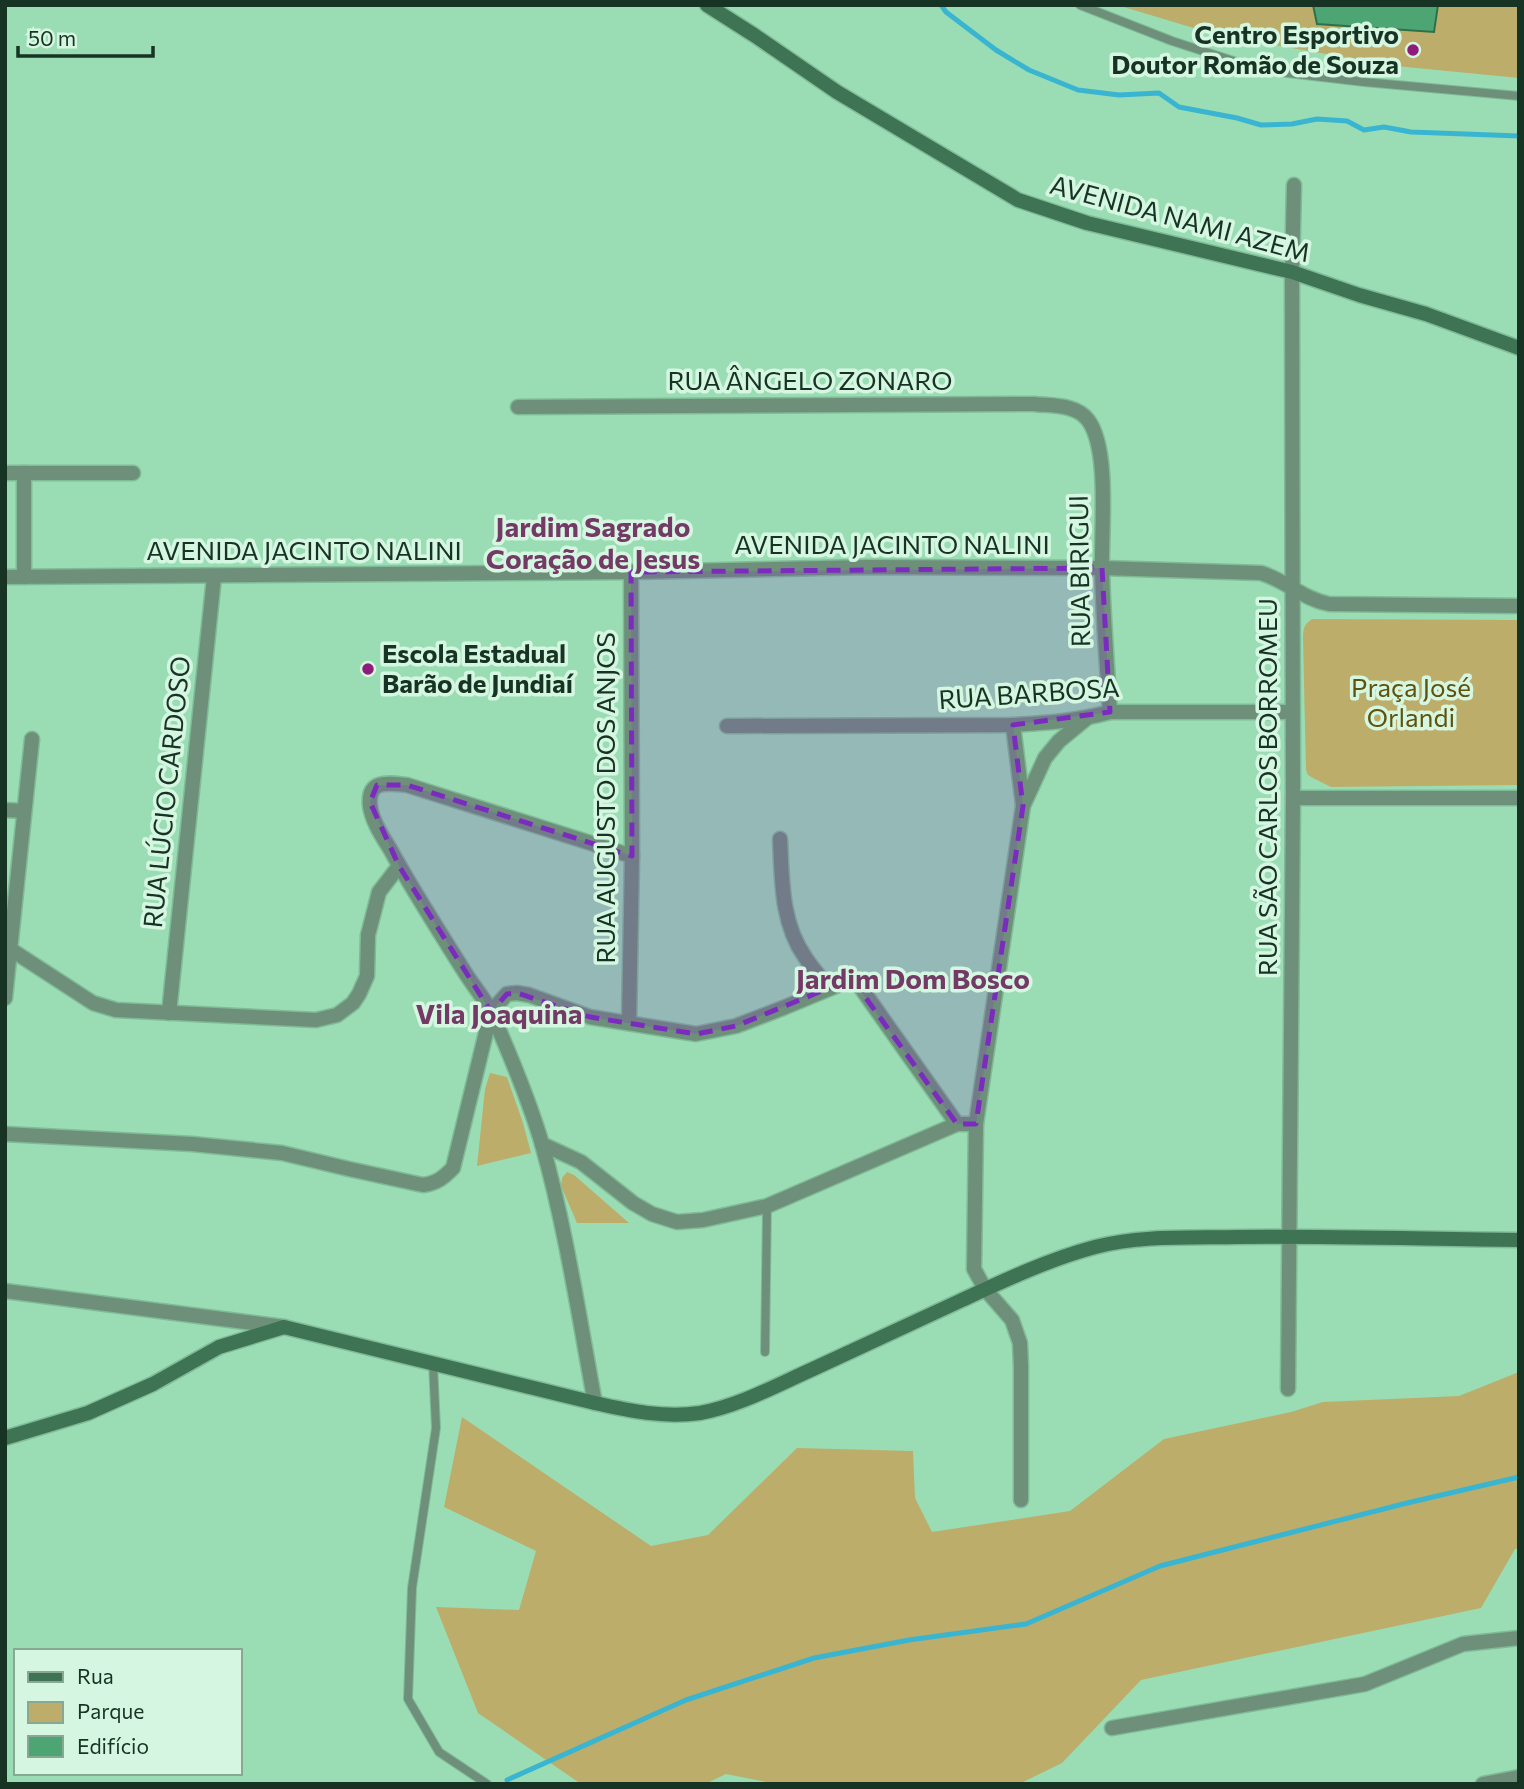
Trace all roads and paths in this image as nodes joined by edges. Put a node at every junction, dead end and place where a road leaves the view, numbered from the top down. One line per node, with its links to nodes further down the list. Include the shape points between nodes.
1 (707, 5): 5 (street, AVENIDA NAMI AZEM, via 837,92 1018,200 1087,223)
2 (1080, 5): 3 (lane, via 1172,41 1279,72)
3 (1519, 96)
4 (1294, 185): 5 (street, RUA SÃO CARLOS BORROMEU)
5 (1292, 272): 6 (street, AVENIDA NAMI AZEM); 17 (street, RUA SÃO CARLOS BORROMEU)
6 (1519, 348)
7 (518, 407): 8 (street, RUA ÂNGELO ZONARO, via 1034,404 1077,411)
8 (1094, 429): 12 (street, RUA BIRIGUI, via 1102,470)
9 (5, 473): 10 (street)
10 (24, 473): 11 (street); 15 (street)
11 (133, 473)
12 (1102, 568): 13 (street, AVENIDA JACINTO NALINI); 17 (street, AVENIDA JACINTO NALINI, via 1261,573); 19 (street, RUA BIRIGUI)
13 (631, 572): 16 (street, AVENIDA JACINTO NALINI); 31 (street, RUA AUGUSTO DOS ANJOS)
14 (5, 577): 15 (street, AVENIDA JACINTO NALINI)
15 (24, 577): 16 (street, AVENIDA JACINTO NALINI)
16 (214, 577): 38 (street, RUA LÚCIO CARDOSO)
17 (1293, 590): 18 (street, AVENIDA JACINTO NALINI, via 1329,604); 20 (street, RUA SÃO CARLOS BORROMEU)
18 (1519, 606)
19 (1110, 712): 20 (street, RUA BARBOSA); 21 (street, RUA BARBOSA)
20 (1292, 712): 25 (street, RUA SÃO CARLOS BORROMEU)
21 (1087, 718): 22 (street, RUA BARBOSA); 27 (street, via 1045,758)
22 (1013, 725): 23 (street, RUA BARBOSA); 27 (street)
23 (727, 726)
24 (32, 739): 29 (street)
25 (1293, 798): 26 (street); 45 (street, RUA SÃO CARLOS BORROMEU)
26 (1519, 798)
27 (1023, 806): 41 (street)
28 (5, 810): 29 (street)
29 (24, 811): 33 (street)
30 (779, 839): 35 (street, via 782,890 793,933)
31 (632, 856): 32 (street, via 407,785 383,783 374,787 370,809); 39 (street, RUA AUGUSTO DOS ANJOS)
32 (400, 866): 37 (street); 38 (street, via 379,892 368,935 368,976 353,1003 337,1014 316,1020)
33 (10, 949): 34 (street); 38 (street, via 93,1003 116,1010)
34 (7, 970): 36 (street)
35 (829, 988): 39 (street, via 736,1026 707,1032 683,1033); 40 (street, via 855,983 861,988)
36 (5, 998)
37 (491, 1012): 39 (street, via 507,994 517,993 590,1017); 42 (street, via 453,1168 435,1183 423,1185 282,1153); 43 (street)
38 (169, 1013)
39 (629, 1023)
40 (957, 1124): 41 (street); 44 (street)
41 (976, 1124): 47 (street, via 974,1269)
42 (5, 1134)
43 (542, 1144): 44 (street, via 581,1162 652,1214 677,1222); 53 (street)
44 (766, 1206): 50 (lane)
45 (1288, 1237): 46 (street); 47 (street, via 1186,1238 1096,1247); 52 (street, RUA SÃO CARLOS BORROMEU)
46 (1519, 1240)
47 (985, 1289): 53 (street, via 728,1405 671,1415); 55 (street, via 1012,1320 1020,1343)
48 (5, 1292): 49 (street)
49 (284, 1327): 51 (street); 54 (street, via 219,1347 89,1413)
50 (765, 1352)
51 (433, 1363): 53 (street); 59 (lane, via 436,1428 412,1588 408,1699 439,1752)
52 (1288, 1389)
53 (595, 1404)
54 (5, 1438)
55 (1021, 1500)
56 (1519, 1638): 57 (street, via 1463,1644 1365,1684)
57 (1112, 1728)
58 (1519, 1777): 60 (street)
59 (487, 1784)
60 (1483, 1784)

